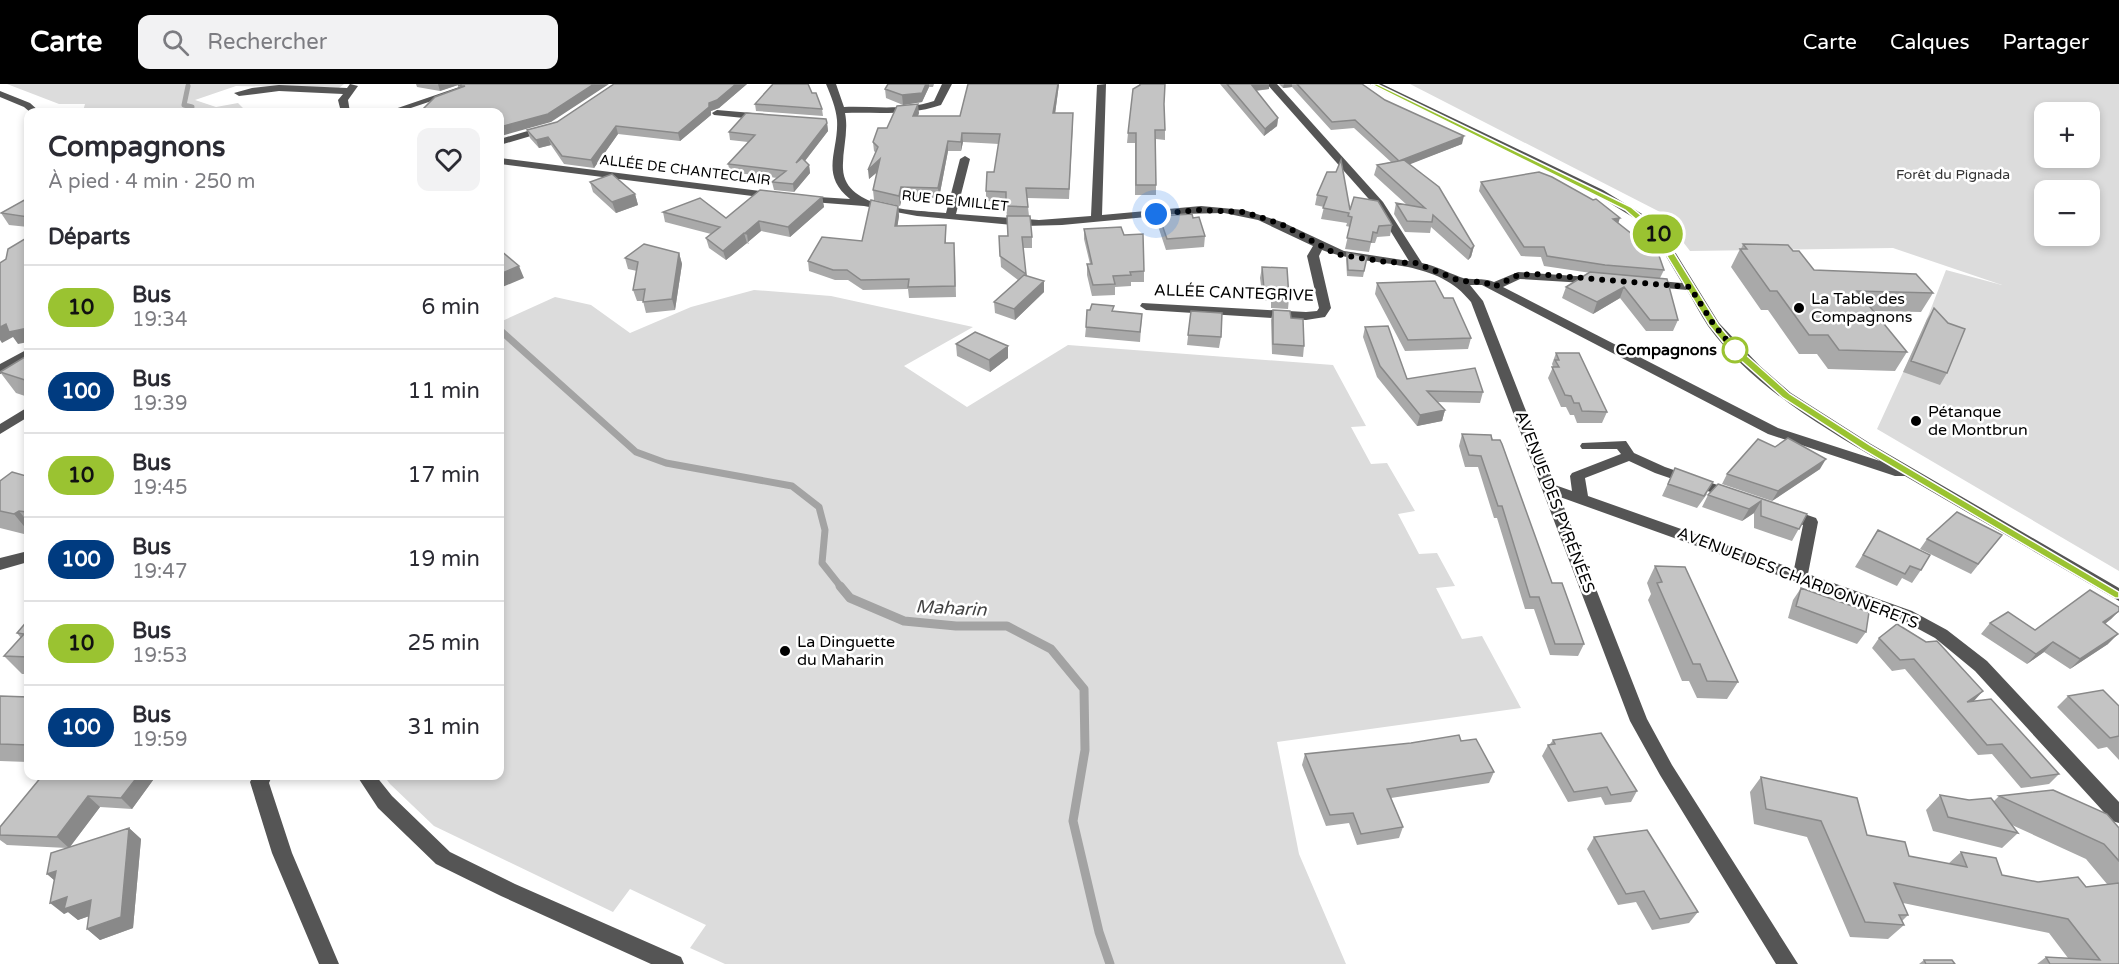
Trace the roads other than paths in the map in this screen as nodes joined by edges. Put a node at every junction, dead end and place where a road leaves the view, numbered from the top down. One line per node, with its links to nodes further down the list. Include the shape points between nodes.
1 (477, 84): 12 (street)
2 (831, 84): 14 (street, RUE DE MILLET)
3 (946, 84): 14 (street, via 938,103 915,111)
4 (1272, 84): 25 (street, via 1379,204)
5 (1375, 84): 30 (street, via 1628,208 1658,234)
6 (1102, 85): 23 (street)
7 (351, 88): 8 (street, via 262,88); 11 (street, via 343,100)
8 (239, 93)
9 (0, 94): 10 (street)
10 (30, 108)
11 (345, 108)
12 (403, 108)
13 (717, 113): 15 (street)
14 (841, 115): 16 (street); 21 (street, RUE DE MILLET, via 838,177 845,189)
15 (771, 118)
16 (830, 121)
17 (561, 123): 18 (street)
18 (504, 141)
19 (966, 159): 22 (street)
20 (504, 162): 21 (street, ALLÉE DE CHANTECLAIR, via 705,188)
21 (867, 203): 22 (street, RUE DE MILLET)
22 (950, 217): 23 (street, RUE DE MILLET, via 1039,223)
23 (1096, 219): 24 (street, RUE DE MILLET, via 1200,210 1244,212 1281,224)
24 (1320, 246): 25 (street, RUE DE MILLET, via 1359,259); 31 (street, ALLÉE CANTEGRIVE, via 1313,256 1325,308 1321,314)
25 (1416, 263): 27 (street, AVENUE DES PYRÉNÉES)
26 (1612, 280): 29 (street, via 1518,275)
27 (1460, 281): 29 (street, via 1484,282); 41 (street, AVENUE DES PYRÉNÉES, via 1477,301)
28 (1635, 282): 30 (street)
29 (1494, 287): 40 (street, via 1773,431)
30 (1690, 287): 40 (street, via 1733,348 1786,396)
31 (1146, 306)
32 (24, 355): 33 (street)
33 (0, 370)
34 (24, 414): 35 (street)
35 (14, 420): 36 (street); 37 (street)
36 (24, 423)
37 (0, 430)
38 (1587, 446): 39 (street, via 1621,444)
39 (1629, 456): 42 (street, via 1577,476); 43 (street)
40 (1930, 483): 48 (street)
41 (1550, 488): 42 (street, AVENUE DES CHARDONNERETS); 54 (street, AVENUE DES PYRÉNÉES, via 1639,721 1666,771)
42 (1581, 498): 47 (street, AVENUE DES CHARDONNERETS)
43 (1747, 500)
44 (1768, 507): 47 (street, via 1812,522)
45 (24, 559): 46 (street)
46 (0, 564)
47 (1800, 577): 51 (street, AVENUE DES CHARDONNERETS, via 1906,615 1941,634 1981,666)
48 (2119, 595)
49 (260, 780): 52 (street, via 282,853)
50 (369, 780): 53 (street, via 385,802 443,858)
51 (2119, 815)
52 (329, 964)
53 (674, 964)
54 (1788, 964)

